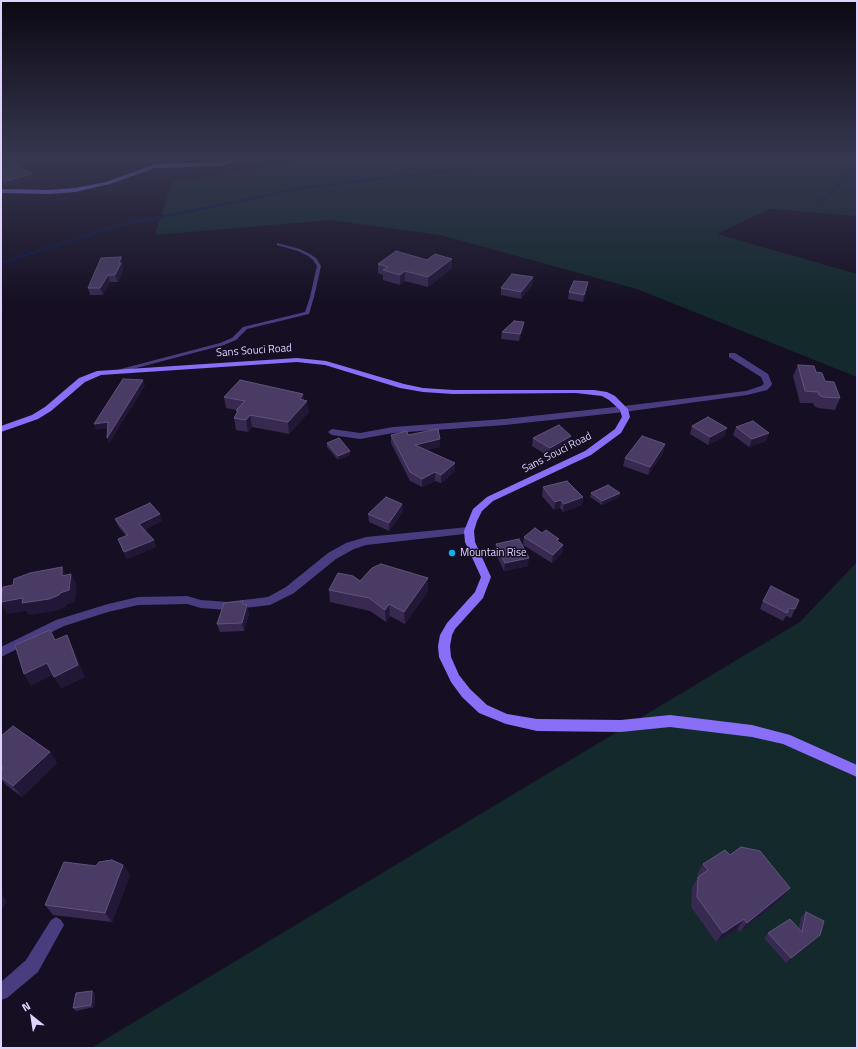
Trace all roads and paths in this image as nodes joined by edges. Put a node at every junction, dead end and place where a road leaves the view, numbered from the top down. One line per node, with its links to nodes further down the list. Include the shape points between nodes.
1 (278, 244): 3 (lane, via 309,255 319,266 307,313 245,328 234,339 222,344)
2 (732, 355): 4 (street, via 765,376 768,384 764,388 748,393)
3 (117, 372): 4 (main road, Sans Souci Road, via 297,360 326,363 423,390 594,392 612,398); 5 (main road, Sans Souci Road, via 87,377 35,417)
4 (624, 409): 6 (street, via 394,430 360,436); 7 (main road, Sans Souci Road, via 626,418 623,424 607,440 581,456 490,499 478,509)
5 (1, 429)
6 (332, 432)
7 (468, 531): 8 (street, via 366,541 350,546 332,556 290,590 270,601 227,606 187,600 138,601 60,623); 9 (main road, via 470,542 486,577 479,595 451,626 444,646 445,657 455,678 483,709 506,719 537,725 621,726 670,722 752,731 785,739)
8 (1, 652)
9 (857, 771)
10 (56, 925): 11 (street, via 32,966)
11 (1, 992)

